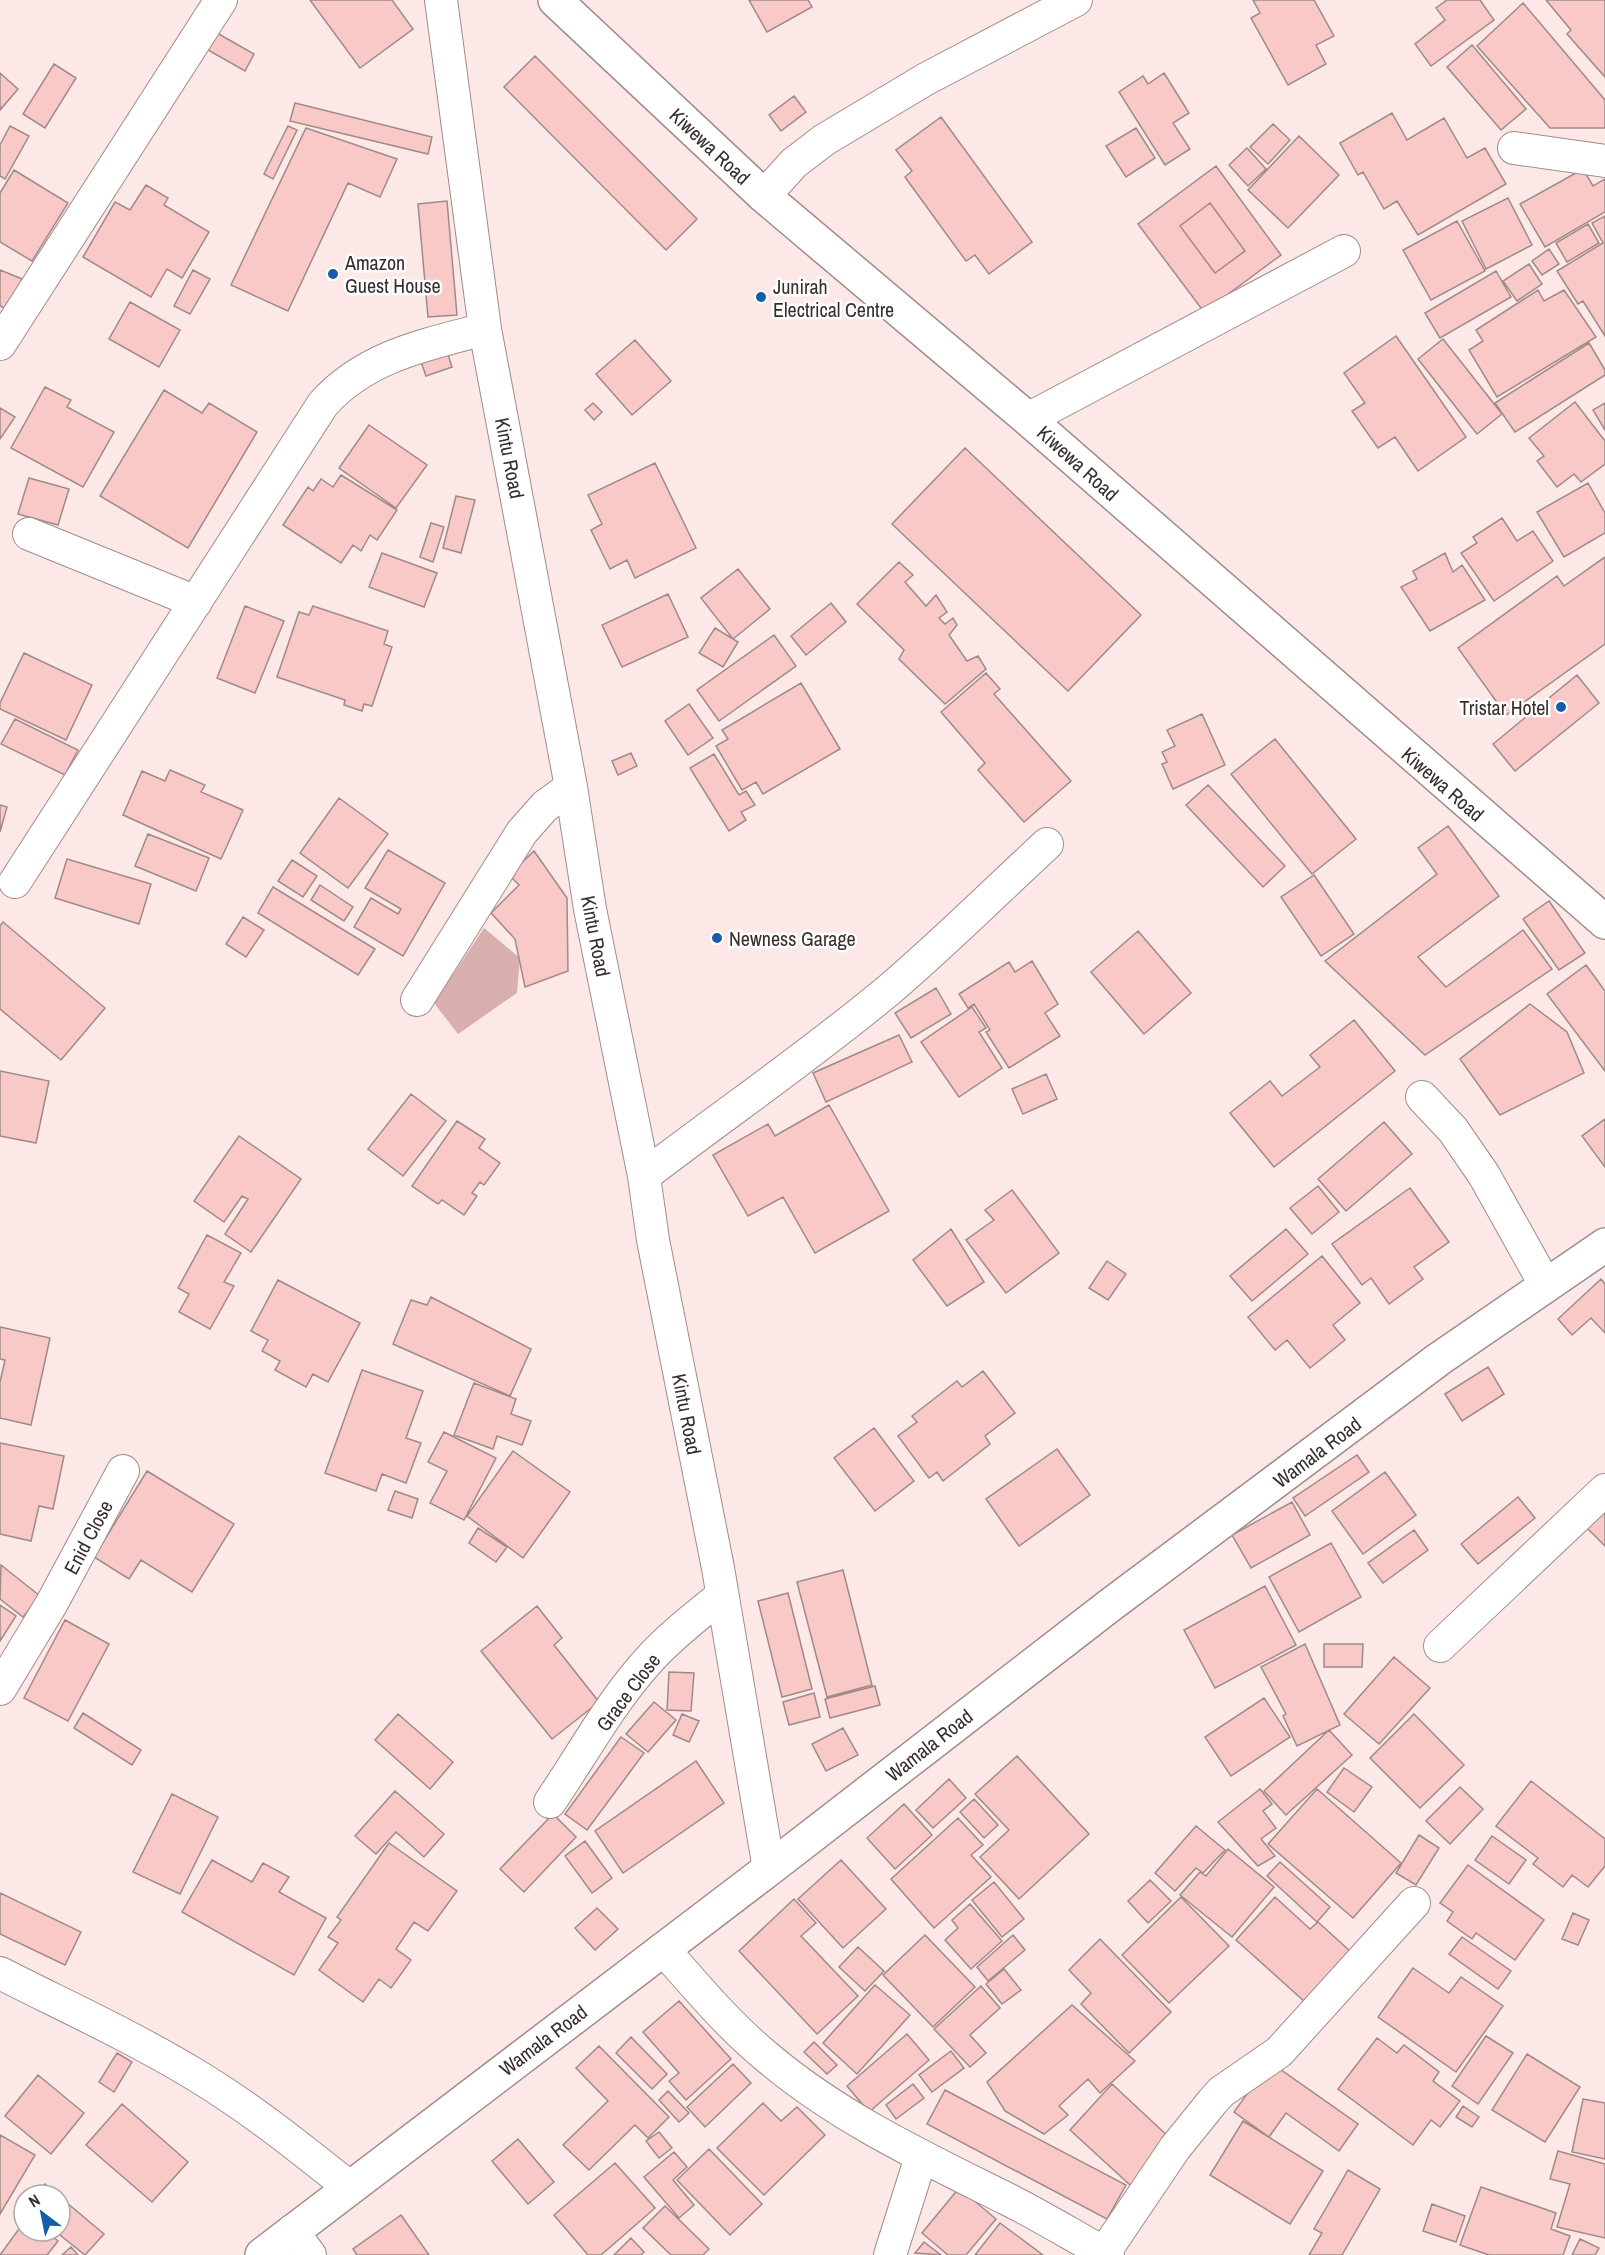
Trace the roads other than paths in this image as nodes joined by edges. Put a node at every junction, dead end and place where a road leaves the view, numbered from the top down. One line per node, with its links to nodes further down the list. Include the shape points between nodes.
1 (221, 0): 10 (street)
2 (441, 0): 9 (street, Kintu Road)
3 (555, 0): 7 (street, Kiwewa Road)
4 (1076, 0): 7 (street, via 926,79 824,140 794,163)
5 (1514, 148): 6 (street)
6 (1605, 161)
7 (764, 196): 11 (street, Kiwewa Road)
8 (1344, 251): 11 (street)
9 (485, 329): 13 (street, via 382,359 338,388 323,404); 14 (street, Kintu Road)
10 (0, 344)
11 (1028, 419): 17 (street, Kiwewa Road)
12 (29, 534): 13 (street)
13 (196, 602): 16 (street)
14 (572, 787): 18 (street, via 545,806 522,832); 20 (street, Kintu Road, via 590,909)
15 (1047, 844): 20 (street, via 883,994 797,1064 729,1110)
16 (15, 882)
17 (1605, 922)
18 (417, 1000)
19 (1422, 1097): 22 (street, via 1454,1130 1484,1175)
20 (644, 1176): 25 (street, Kintu Road)
21 (1603, 1251): 22 (street, Wamala Road)
22 (1546, 1286): 29 (street, Wamala Road, via 1439,1359 1119,1599)
23 (123, 1471): 27 (street, Enid Close, via 52,1603)
24 (1605, 1490): 26 (street)
25 (721, 1596): 28 (street, Grace Close, via 669,1639 628,1685); 29 (street, Kintu Road)
26 (1440, 1646)
27 (0, 1689)
28 (550, 1802)
29 (769, 1869): 31 (street, Wamala Road)
30 (1414, 1903): 36 (street, via 1279,2052 1221,2092 1175,2148)
31 (663, 1949): 33 (street, via 766,2057 810,2091); 34 (street, Wamala Road)
32 (0, 1972): 34 (street, via 140,2042 196,2075)
33 (921, 2157): 36 (street, via 1012,2201); 38 (street)
34 (349, 2187): 35 (street, Wamala Road)
35 (301, 2243): 37 (street, Wamala Road)
36 (1106, 2254)
37 (262, 2255)
38 (890, 2255)

